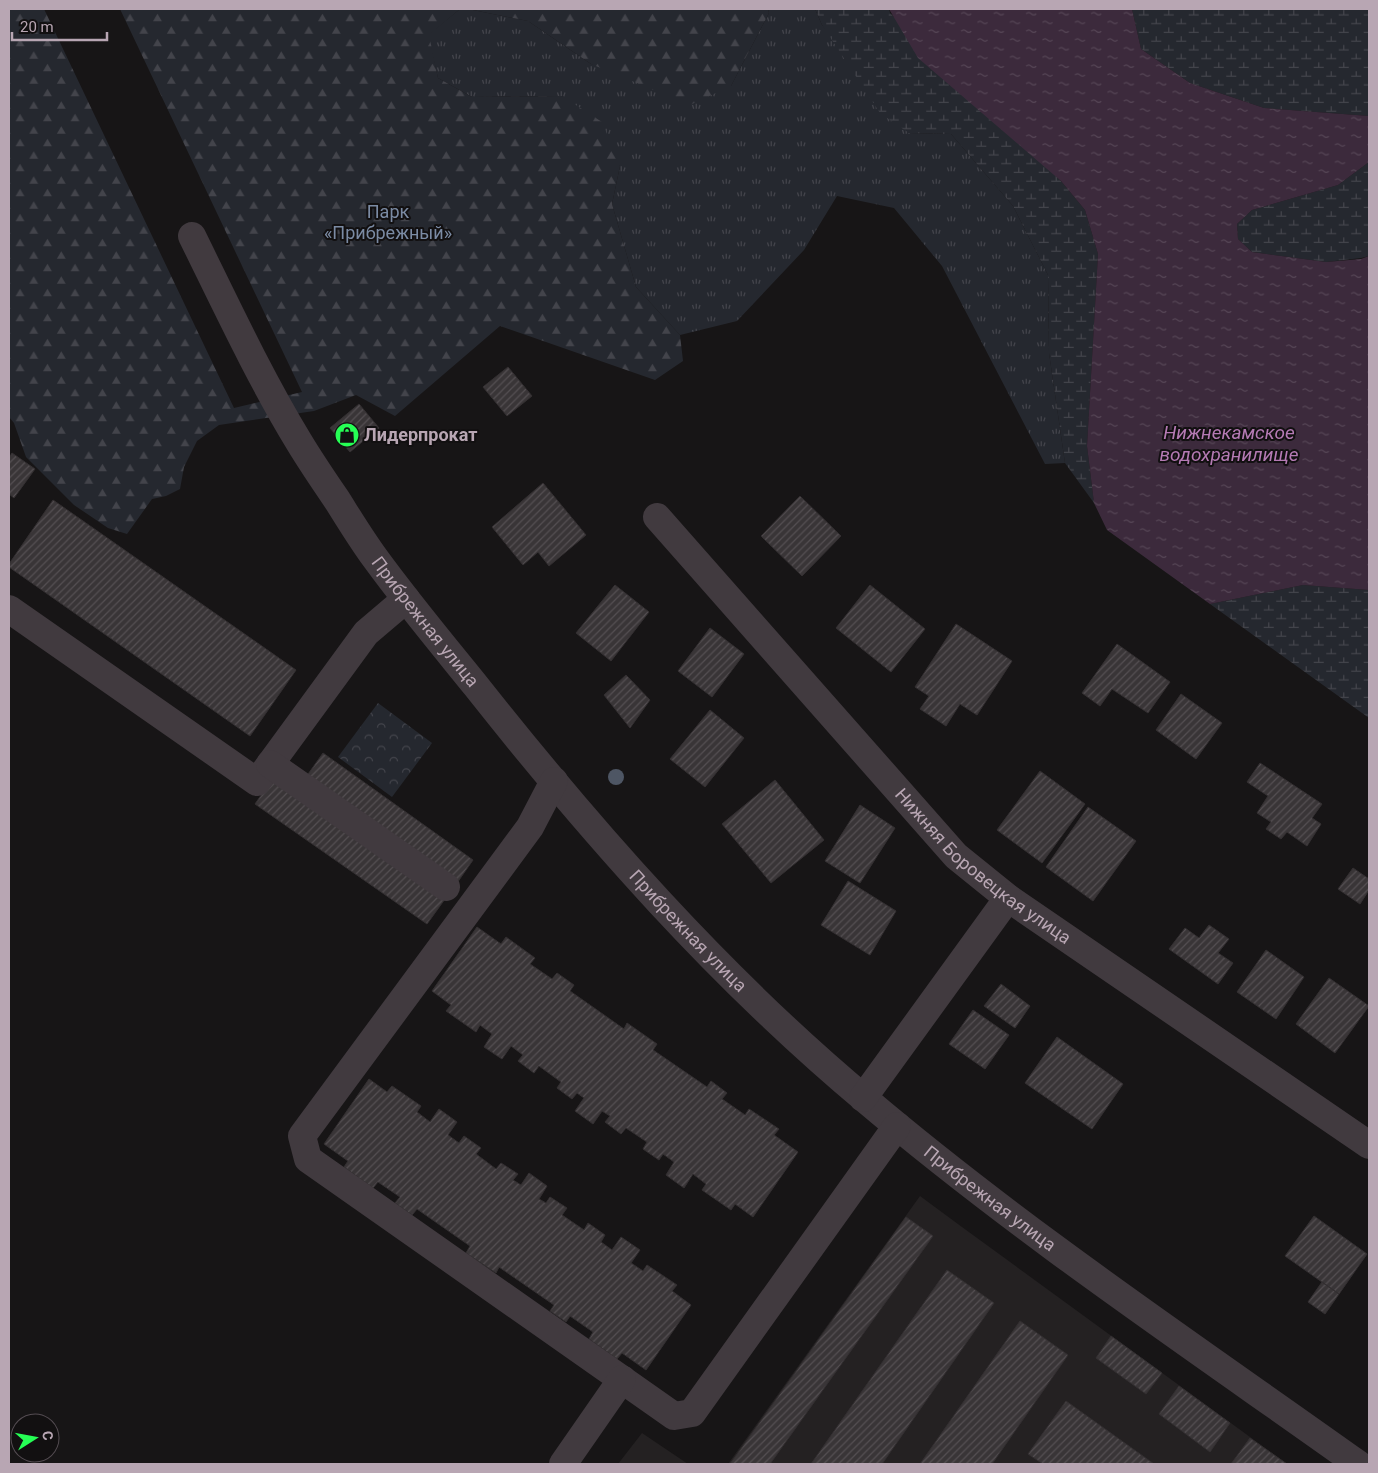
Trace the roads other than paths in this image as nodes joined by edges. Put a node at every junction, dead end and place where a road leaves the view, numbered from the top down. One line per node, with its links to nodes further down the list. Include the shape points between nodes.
1 (192, 236): 3 (street, Прибрежная улица, via 254,364 300,444 372,554)
2 (658, 517): 8 (street, Нижняя Боровецкая улица, via 956,856)
3 (406, 599): 5 (street, via 366,633); 6 (street, Прибрежная улица)
4 (9, 609): 5 (street, via 257,782)
5 (270, 764): 7 (street)
6 (554, 781): 9 (street, Прибрежная улица, via 664,907 729,974); 12 (street, via 530,827 302,1136 308,1158)
7 (446, 887)
8 (1008, 898): 9 (street); 11 (street, Нижняя Боровецкая улица)
9 (863, 1098): 10 (street, Прибрежная улица)
10 (897, 1126): 12 (street, via 692,1413 674,1416); 14 (street, Прибрежная улица, via 984,1196 1133,1307)
11 (1369, 1145)
12 (622, 1379): 13 (street)
13 (562, 1464)
14 (1358, 1464)

